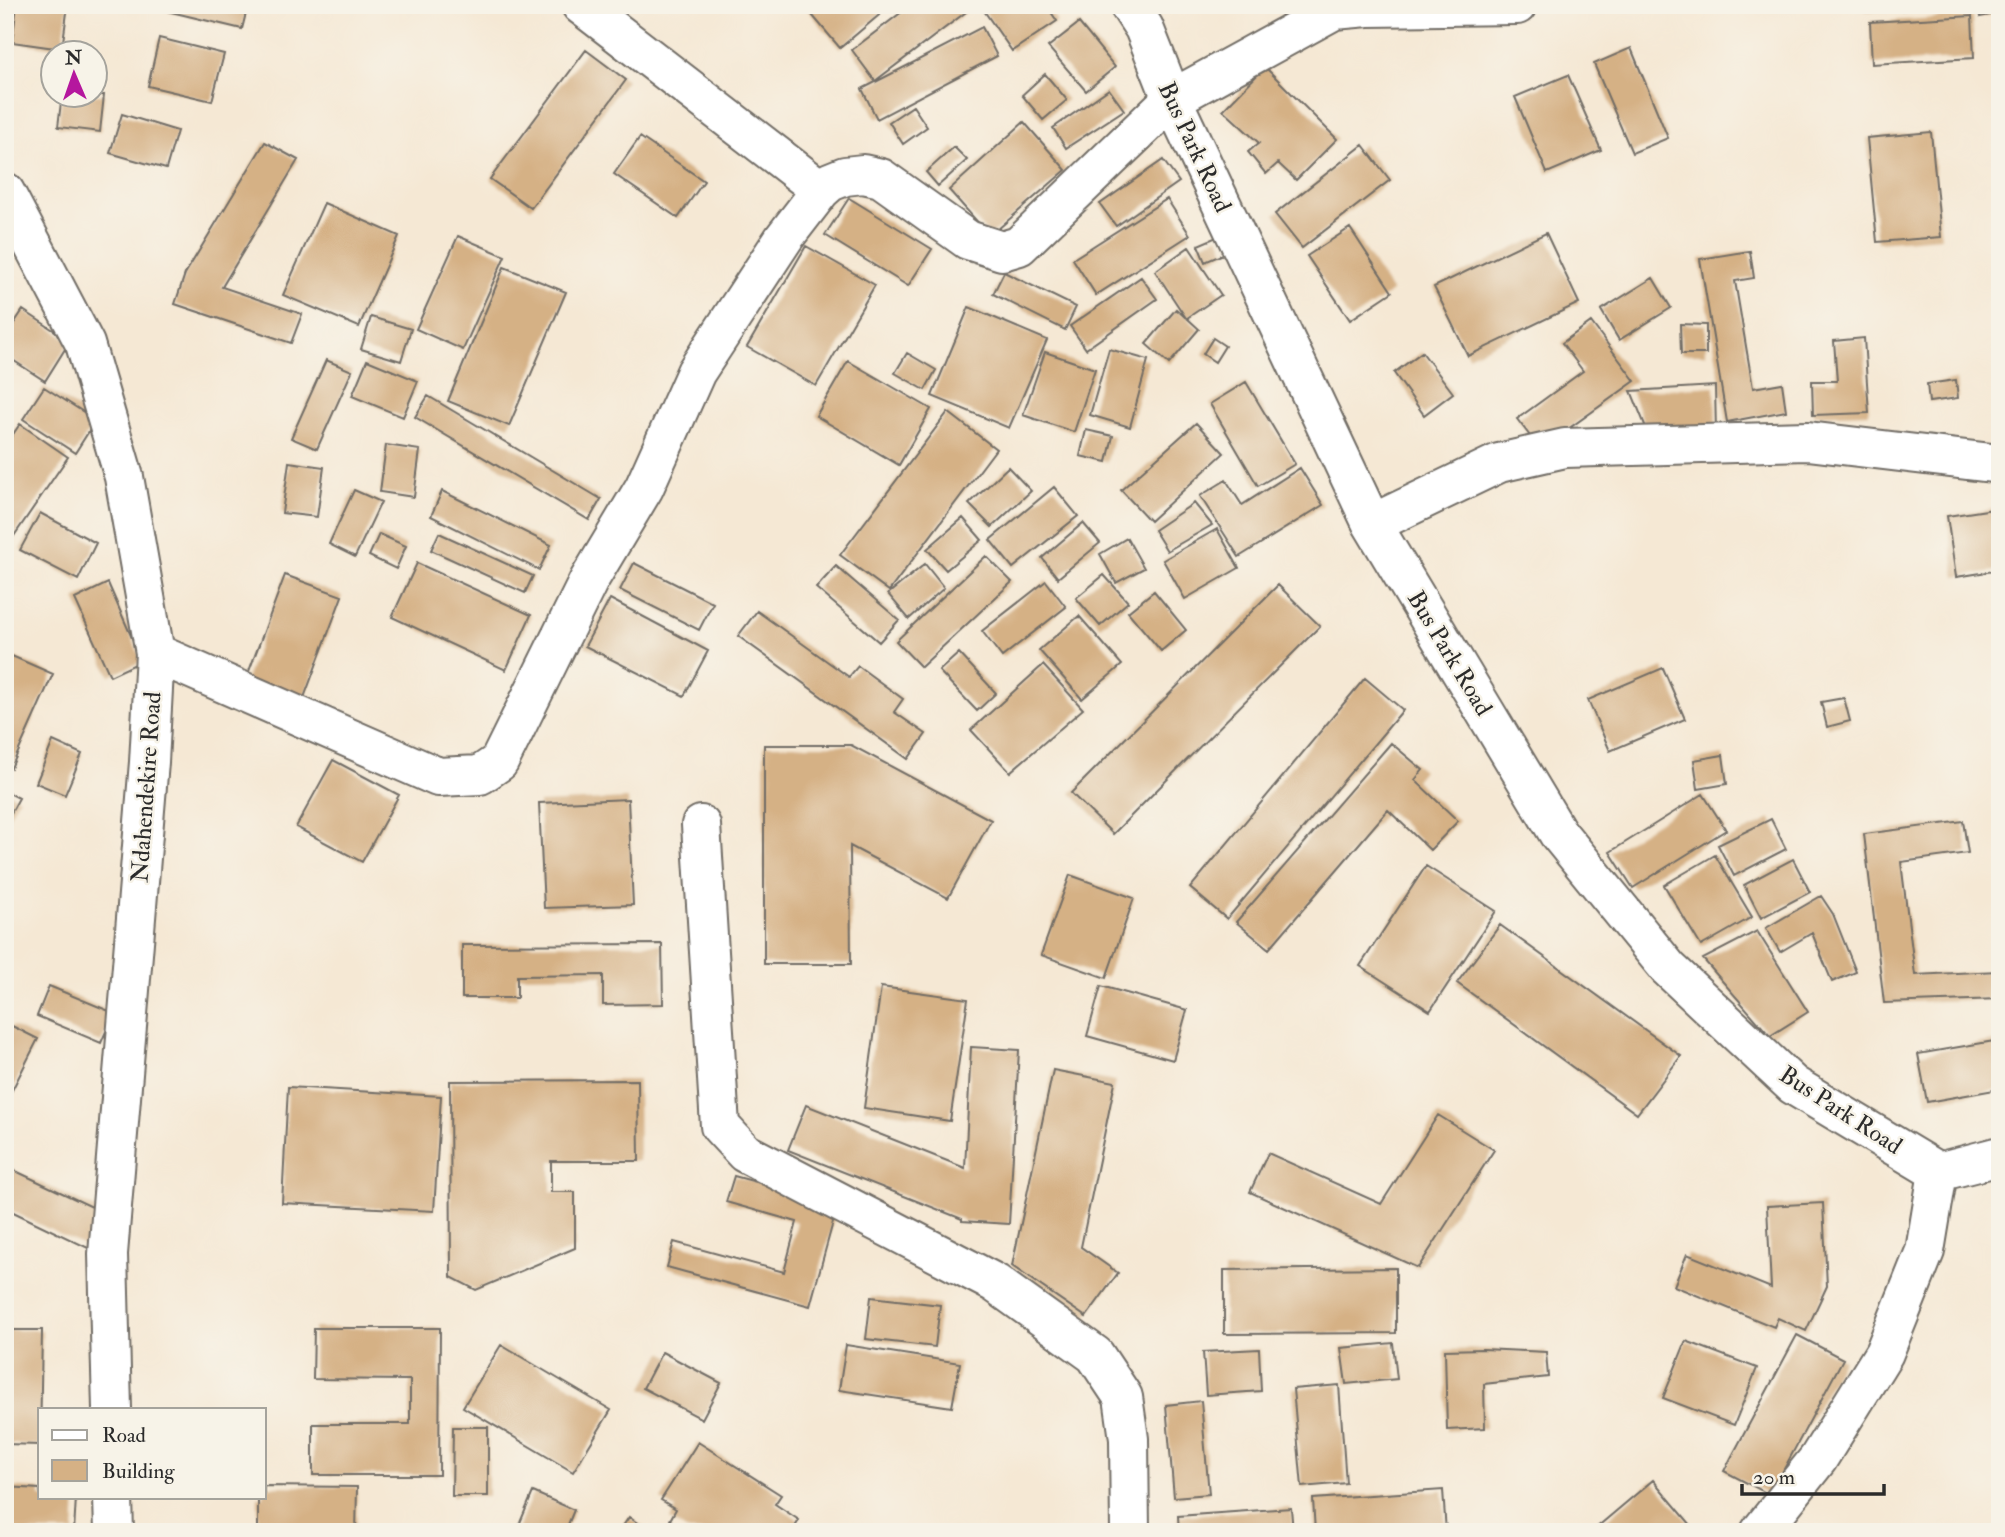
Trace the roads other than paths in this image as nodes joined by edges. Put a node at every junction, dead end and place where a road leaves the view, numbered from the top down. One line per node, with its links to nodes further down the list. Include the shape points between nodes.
1 (581, 5): 5 (street)
2 (1129, 5): 4 (street, Bus Park Road, via 1144,28)
3 (1517, 5): 4 (street, via 1334,10)
4 (1172, 99): 5 (street, via 1019,246 1006,251 968,240 881,178 845,176); 8 (street, Bus Park Road)
5 (821, 190): 9 (street, via 696,372 644,488 589,580 499,762 480,775 438,777)
6 (5, 192): 9 (street, Ndahendekire Road, via 85,344 124,477)
7 (2000, 464): 8 (street, via 1808,441 1565,448 1499,463)
8 (1372, 524): 12 (street, Bus Park Road, via 1558,833 1668,968 1793,1085)
9 (155, 653): 13 (street, Ndahendekire Road, via 108,1254)
10 (701, 825): 16 (street, via 720,1126 745,1153 995,1283 1095,1354 1123,1397 1129,1439)
11 (2000, 1156): 12 (street)
12 (1938, 1172): 17 (street, via 1925,1251 1884,1353 1818,1459)
13 (112, 1408)
14 (113, 1498): 15 (street)
15 (114, 1532)
16 (1130, 1532)
17 (1760, 1532)

